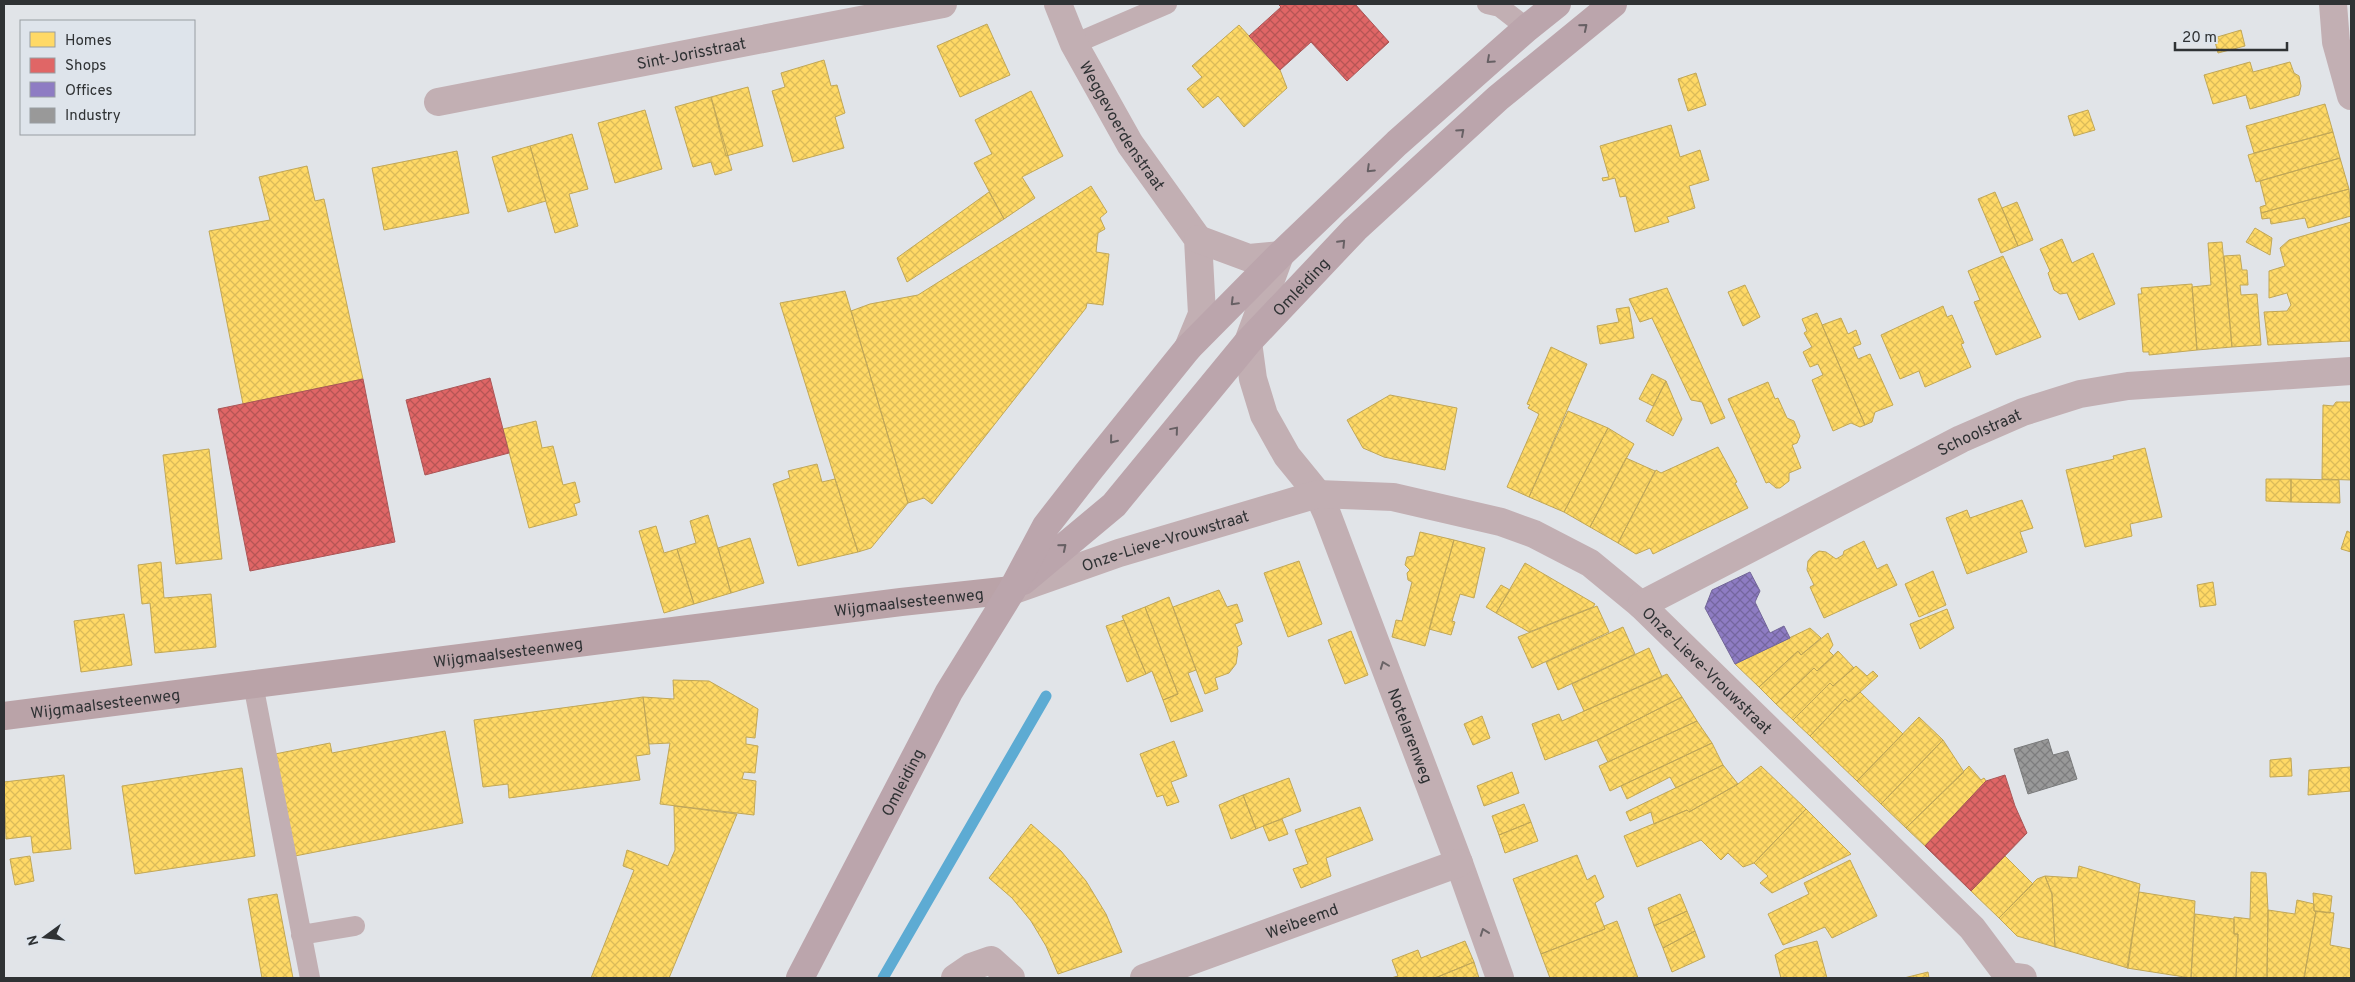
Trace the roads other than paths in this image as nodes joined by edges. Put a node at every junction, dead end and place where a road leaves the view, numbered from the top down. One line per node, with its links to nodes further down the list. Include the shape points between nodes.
1 (942, 4): 11 (street, Sint-Jorisstraat)
2 (1058, 4): 9 (street, Weggevoerdenstraat)
3 (1167, 4): 9 (lane)
4 (1487, 4): 8 (lane, via 1500,7)
5 (1557, 4): 8 (main road, Omleiding)
6 (1613, 4): 14 (main road, Omleiding, one-way to 6, via 1355,229 1498,98)
7 (2333, 4): 10 (street, via 2336,42)
8 (1527, 28): 13 (main road, Omleiding, one-way to 13, via 1397,143)
9 (1074, 44): 12 (street, Weggevoerdenstraat, via 1130,144)
10 (2351, 96)
11 (438, 102)
12 (1198, 238): 13 (street, via 1249,258); 15 (street, via 1202,314)
13 (1280, 255): 14 (street); 15 (main road, Omleiding, one-way to 15)
14 (1248, 342): 17 (street, via 1253,379 1264,415 1287,456); 18 (main road, Omleiding, one-way to 14, via 1114,504)
15 (1188, 348): 18 (main road, Omleiding, one-way to 18, via 1046,526)
16 (2351, 371): 19 (street, Schoolstraat, via 2128,386 2080,394 2022,412 1961,439)
17 (1318, 494): 18 (street, Onze-Lieve-Vrouwstraat, via 1119,553); 19 (street, Onze-Lieve-Vrouwstraat, via 1393,497 1501,522 1534,534 1590,564); 22 (street, Notelarenweg, one-way to 17)
18 (1012, 590): 20 (street, Wijgmaalsesteenweg); 27 (main road, Omleiding, via 949,692)
19 (1641, 605): 25 (street, Onze-Lieve-Vrouwstraat, via 1972,928)
20 (253, 684): 21 (street, Wijgmaalsesteenweg); 24 (lane)
21 (4, 716)
22 (1459, 863): 30 (street, Weibeemd); 31 (street, Notelarenweg, one-way to 22)
23 (355, 926): 24 (lane)
24 (301, 935): 26 (lane)
25 (2013, 977)
26 (310, 978)
27 (800, 978)
28 (955, 978): 29 (street, via 990,960)
29 (1011, 978)
30 (1144, 978)
31 (1500, 978)

